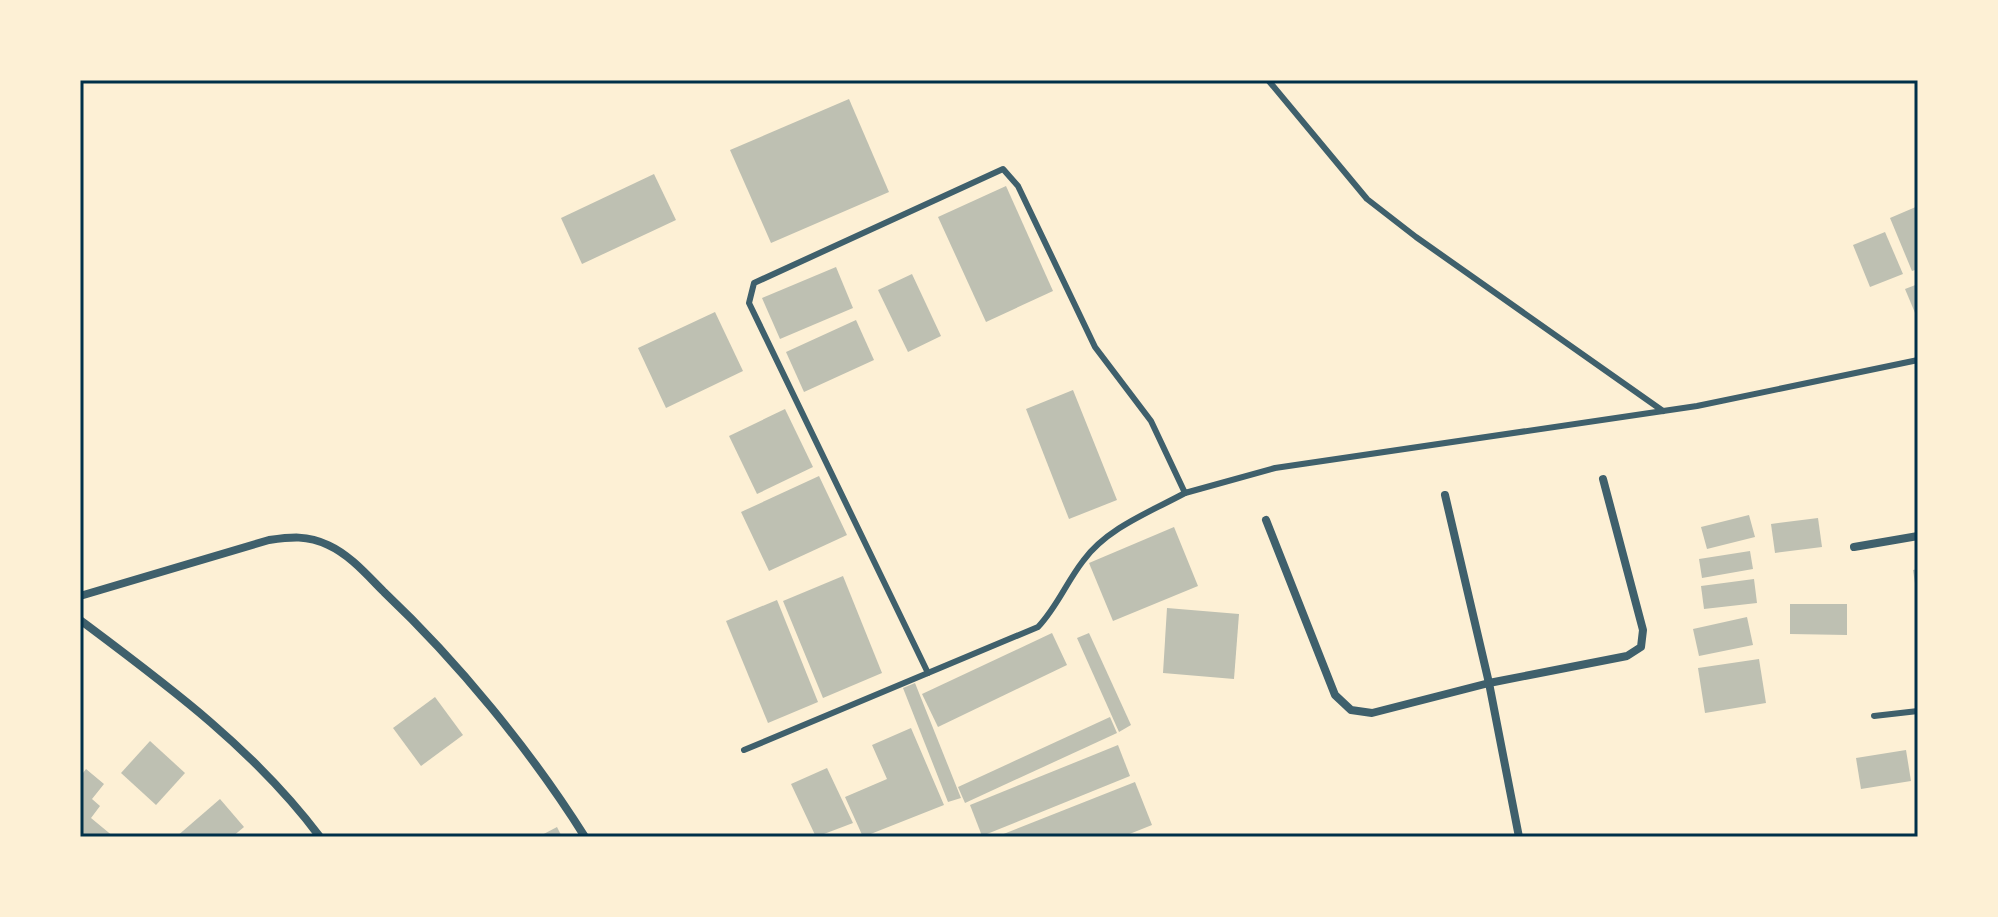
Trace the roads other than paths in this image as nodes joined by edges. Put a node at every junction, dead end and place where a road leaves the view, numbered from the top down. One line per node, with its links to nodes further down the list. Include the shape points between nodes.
1 (1268, 80): 3 (lane, via 1367,199)
2 (1918, 360): 3 (lane)
3 (1663, 411): 5 (lane, via 1275,468)
4 (1603, 479): 13 (street, via 1643,630 1641,647 1627,656)
5 (1185, 493): 12 (lane, via 1122,526 1095,548 1038,627); 12 (lane, via 1151,421 1095,347 1018,186 1003,169 754,283 749,303)
6 (1445, 495): 13 (street)
7 (1266, 520): 13 (street, via 1342,705 1372,713)
8 (1918, 536): 9 (street)
9 (1854, 547)
10 (80, 596): 18 (street, via 269,540 301,536 329,545 419,625 498,717)
11 (80, 620): 17 (street, via 205,714 297,806)
12 (928, 673): 16 (lane)
13 (1489, 683): 19 (street)
14 (1918, 711): 15 (lane)
15 (1874, 716)
16 (744, 750)
17 (320, 837)
18 (585, 837)
19 (1519, 837)

